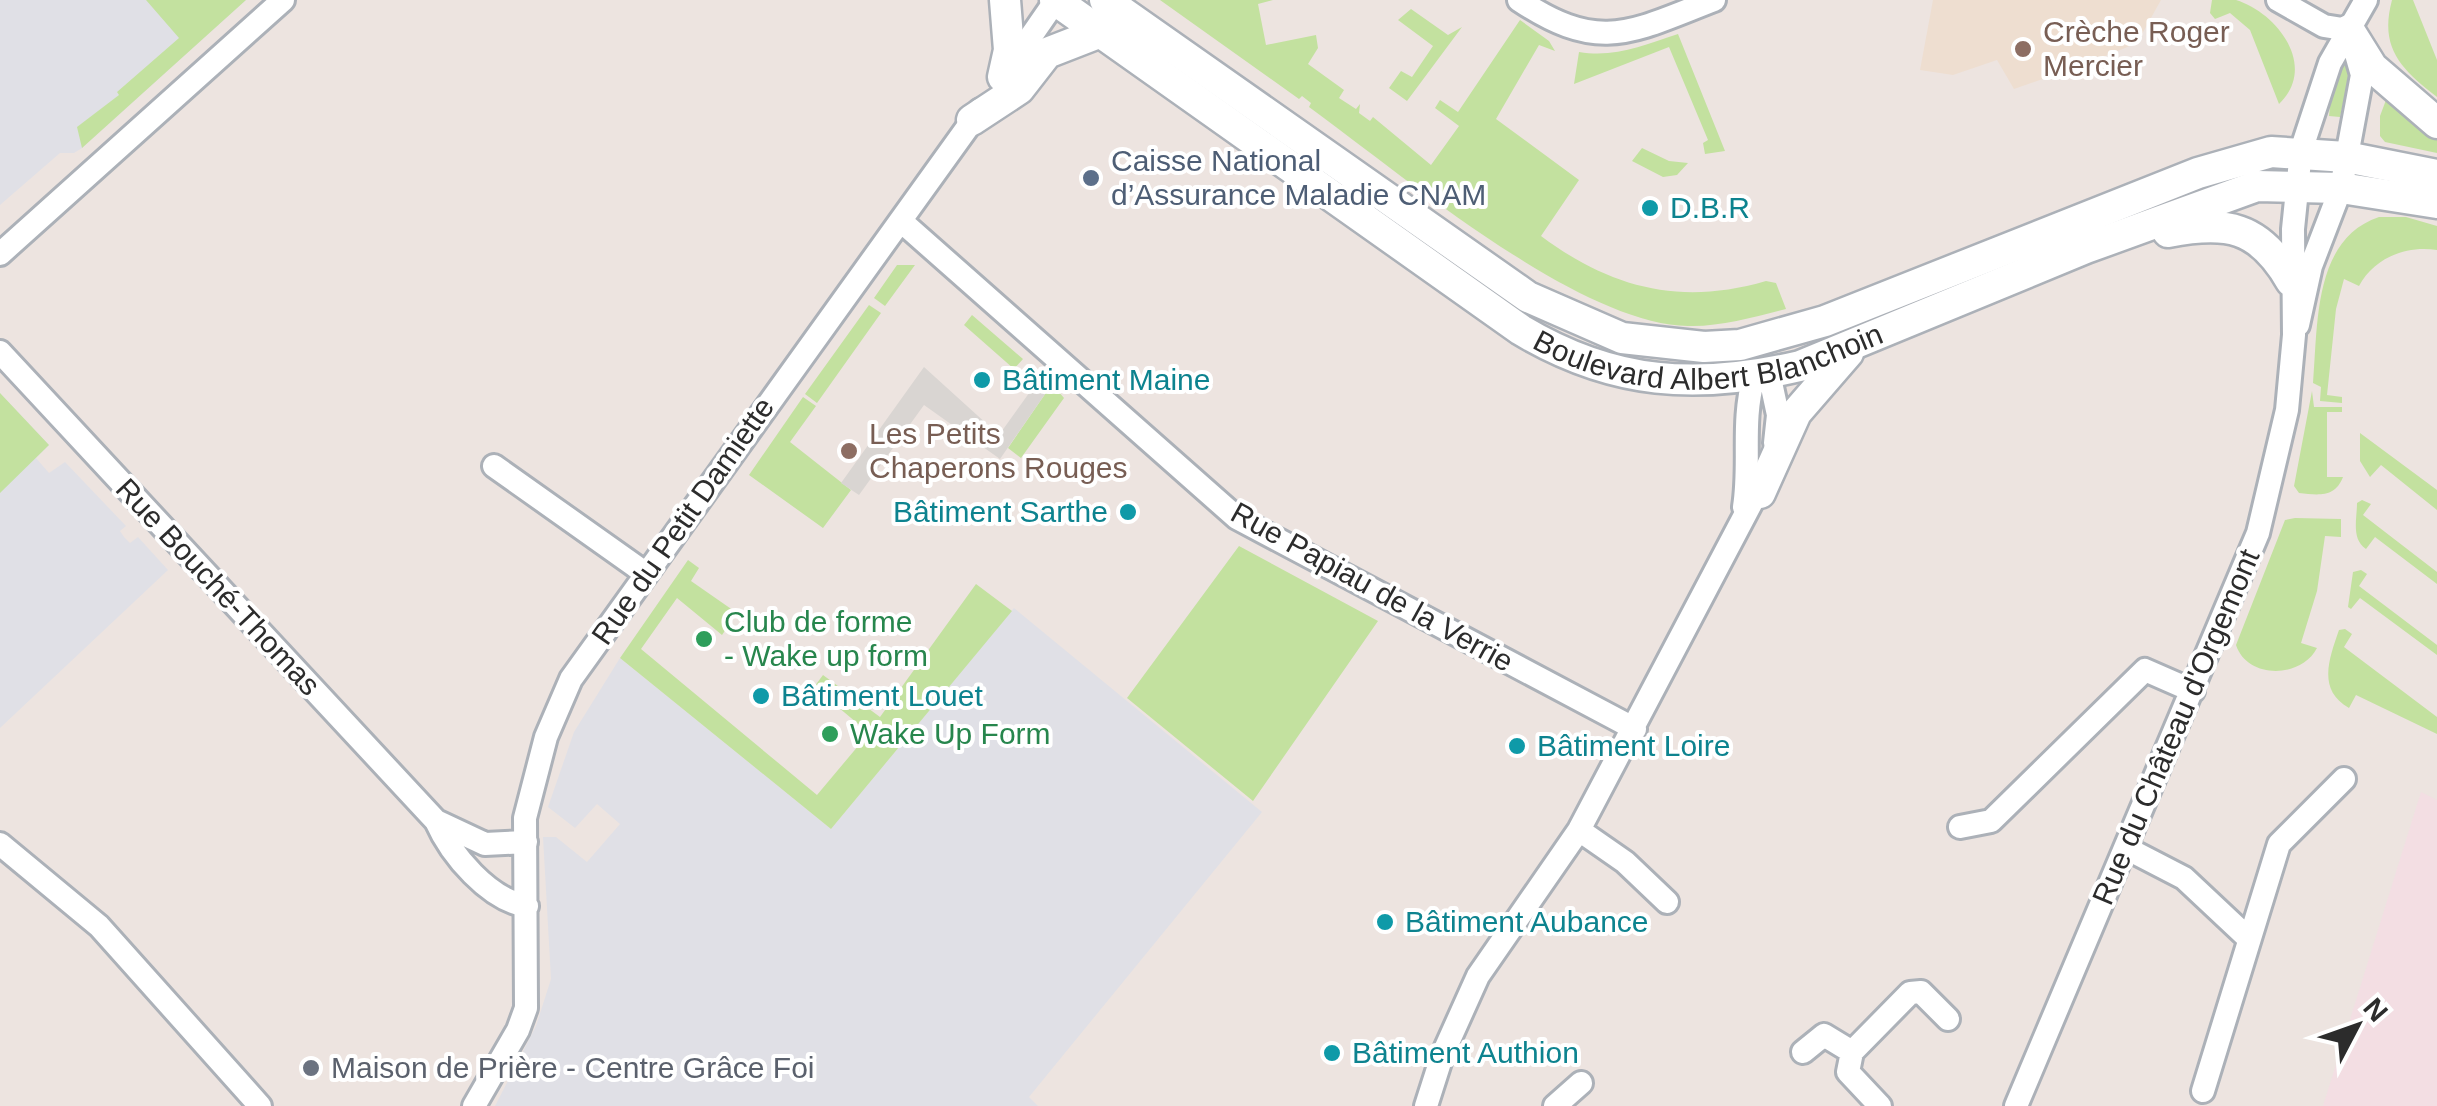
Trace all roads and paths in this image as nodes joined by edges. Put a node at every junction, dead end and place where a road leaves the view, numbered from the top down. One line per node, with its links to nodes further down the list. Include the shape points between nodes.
1 (283, 0): 24 (street)
2 (1005, 0): 12 (street, via 1010,50)
3 (1056, 0): 11 (street, Boulevard Albert Blanchoin); 12 (street, Rue du Petit Damiette)
4 (1105, 0): 13 (street, Boulevard Albert Blanchoin)
5 (1136, 0): 13 (street, via 1233,67)
6 (1520, 0): 7 (street, via 1554,23 1599,35)
7 (1714, 0)
8 (2278, 0): 10 (street, via 2324,26)
9 (2366, 0): 10 (street, Rue du Château d'Orgemont)
10 (2349, 30): 15 (street, via 2372,67); 16 (street, Rue du Château d'Orgemont, via 2330,63); 17 (street, Rue du Château d'Orgemont, via 2362,74)
11 (1101, 32): 14 (street, via 1047,53 1019,88); 29 (street, Boulevard Albert Blanchoin, via 1556,350 1597,368 1662,380)
12 (1003, 77): 14 (street, Rue du Petit Damiette)
13 (1235, 89): 29 (street, Boulevard Albert Blanchoin, via 1528,297 1622,338 1704,347)
14 (972, 120): 22 (street, Rue du Petit Damiette)
15 (2437, 123)
16 (2301, 150): 17 (street, Boulevard Albert Blanchoin); 19 (street, Rue du Château d'Orgemont); 29 (street, Boulevard Albert Blanchoin, via 2198,173 1856,308 1836,327)
17 (2346, 157): 18 (street, Boulevard Albert Blanchoin); 20 (street, Rue du Château d'Orgemont)
18 (2437, 175)
19 (2300, 186): 20 (street, Boulevard Albert Blanchoin); 23 (street, Boulevard Albert Blanchoin, via 2240,190); 25 (street, Rue du Château d'Orgemont)
20 (2342, 188): 21 (street, Boulevard Albert Blanchoin); 26 (street, Rue du Château d'Orgemont)
21 (2437, 204)
22 (901, 220): 33 (street, Rue du Petit Damiette); 35 (street, Rue Papiau de la Verrie, via 1237,518)
23 (2086, 248): 25 (street, via 2222,225 2257,239); 27 (street, Boulevard Albert Blanchoin)
24 (0, 254)
25 (2291, 280): 26 (street, Rue du Château d'Orgemont)
26 (2294, 336): 34 (street, Rue du Château d'Orgemont, via 2287,410 2258,533)
27 (1868, 339): 29 (street, Boulevard Albert Blanchoin); 31 (street, via 1838,361 1796,413)
28 (0, 352): 37 (street, Rue Bouché-Thomas)
29 (1757, 363): 31 (street, via 1778,415); 32 (street, via 1744,416 1745,500)
30 (494, 466): 33 (street)
31 (1760, 493): 32 (street)
32 (1722, 567): 35 (street)
33 (646, 573): 40 (street, Rue du Petit Damiette, via 571,678 530,790)
34 (2193, 690): 38 (street, via 2144,670 1991,821); 42 (street, Rue du Château d'Orgemont)
35 (1635, 728): 39 (street)
36 (2344, 779): 45 (street, via 2279,844)
37 (436, 822): 40 (street, Rue Bouché-Thomas, via 484,844); 44 (street, Rue Bouché-Thomas, via 445,842 479,878 508,902)
38 (1960, 827)
39 (1579, 830): 43 (street); 53 (street, via 1478,976)
40 (526, 842): 44 (street, Rue du Petit Damiette)
41 (0, 844): 51 (street, via 99,926)
42 (2126, 848): 45 (street, via 2184,878); 56 (street, Rue du Château d'Orgemont)
43 (1668, 902)
44 (527, 906): 52 (street, Rue du Petit Damiette, via 526,1008)
45 (2249, 940): 50 (street)
46 (1948, 1020): 48 (street, via 1921,992 1910,993)
47 (1803, 1052): 48 (street, via 1824,1035)
48 (1852, 1052): 55 (street, via 1848,1072)
49 (1581, 1083): 54 (street)
50 (2203, 1091)
51 (260, 1106)
52 (474, 1106)
53 (1426, 1106)
54 (1556, 1106)
55 (1880, 1106)
56 (2016, 1106)

